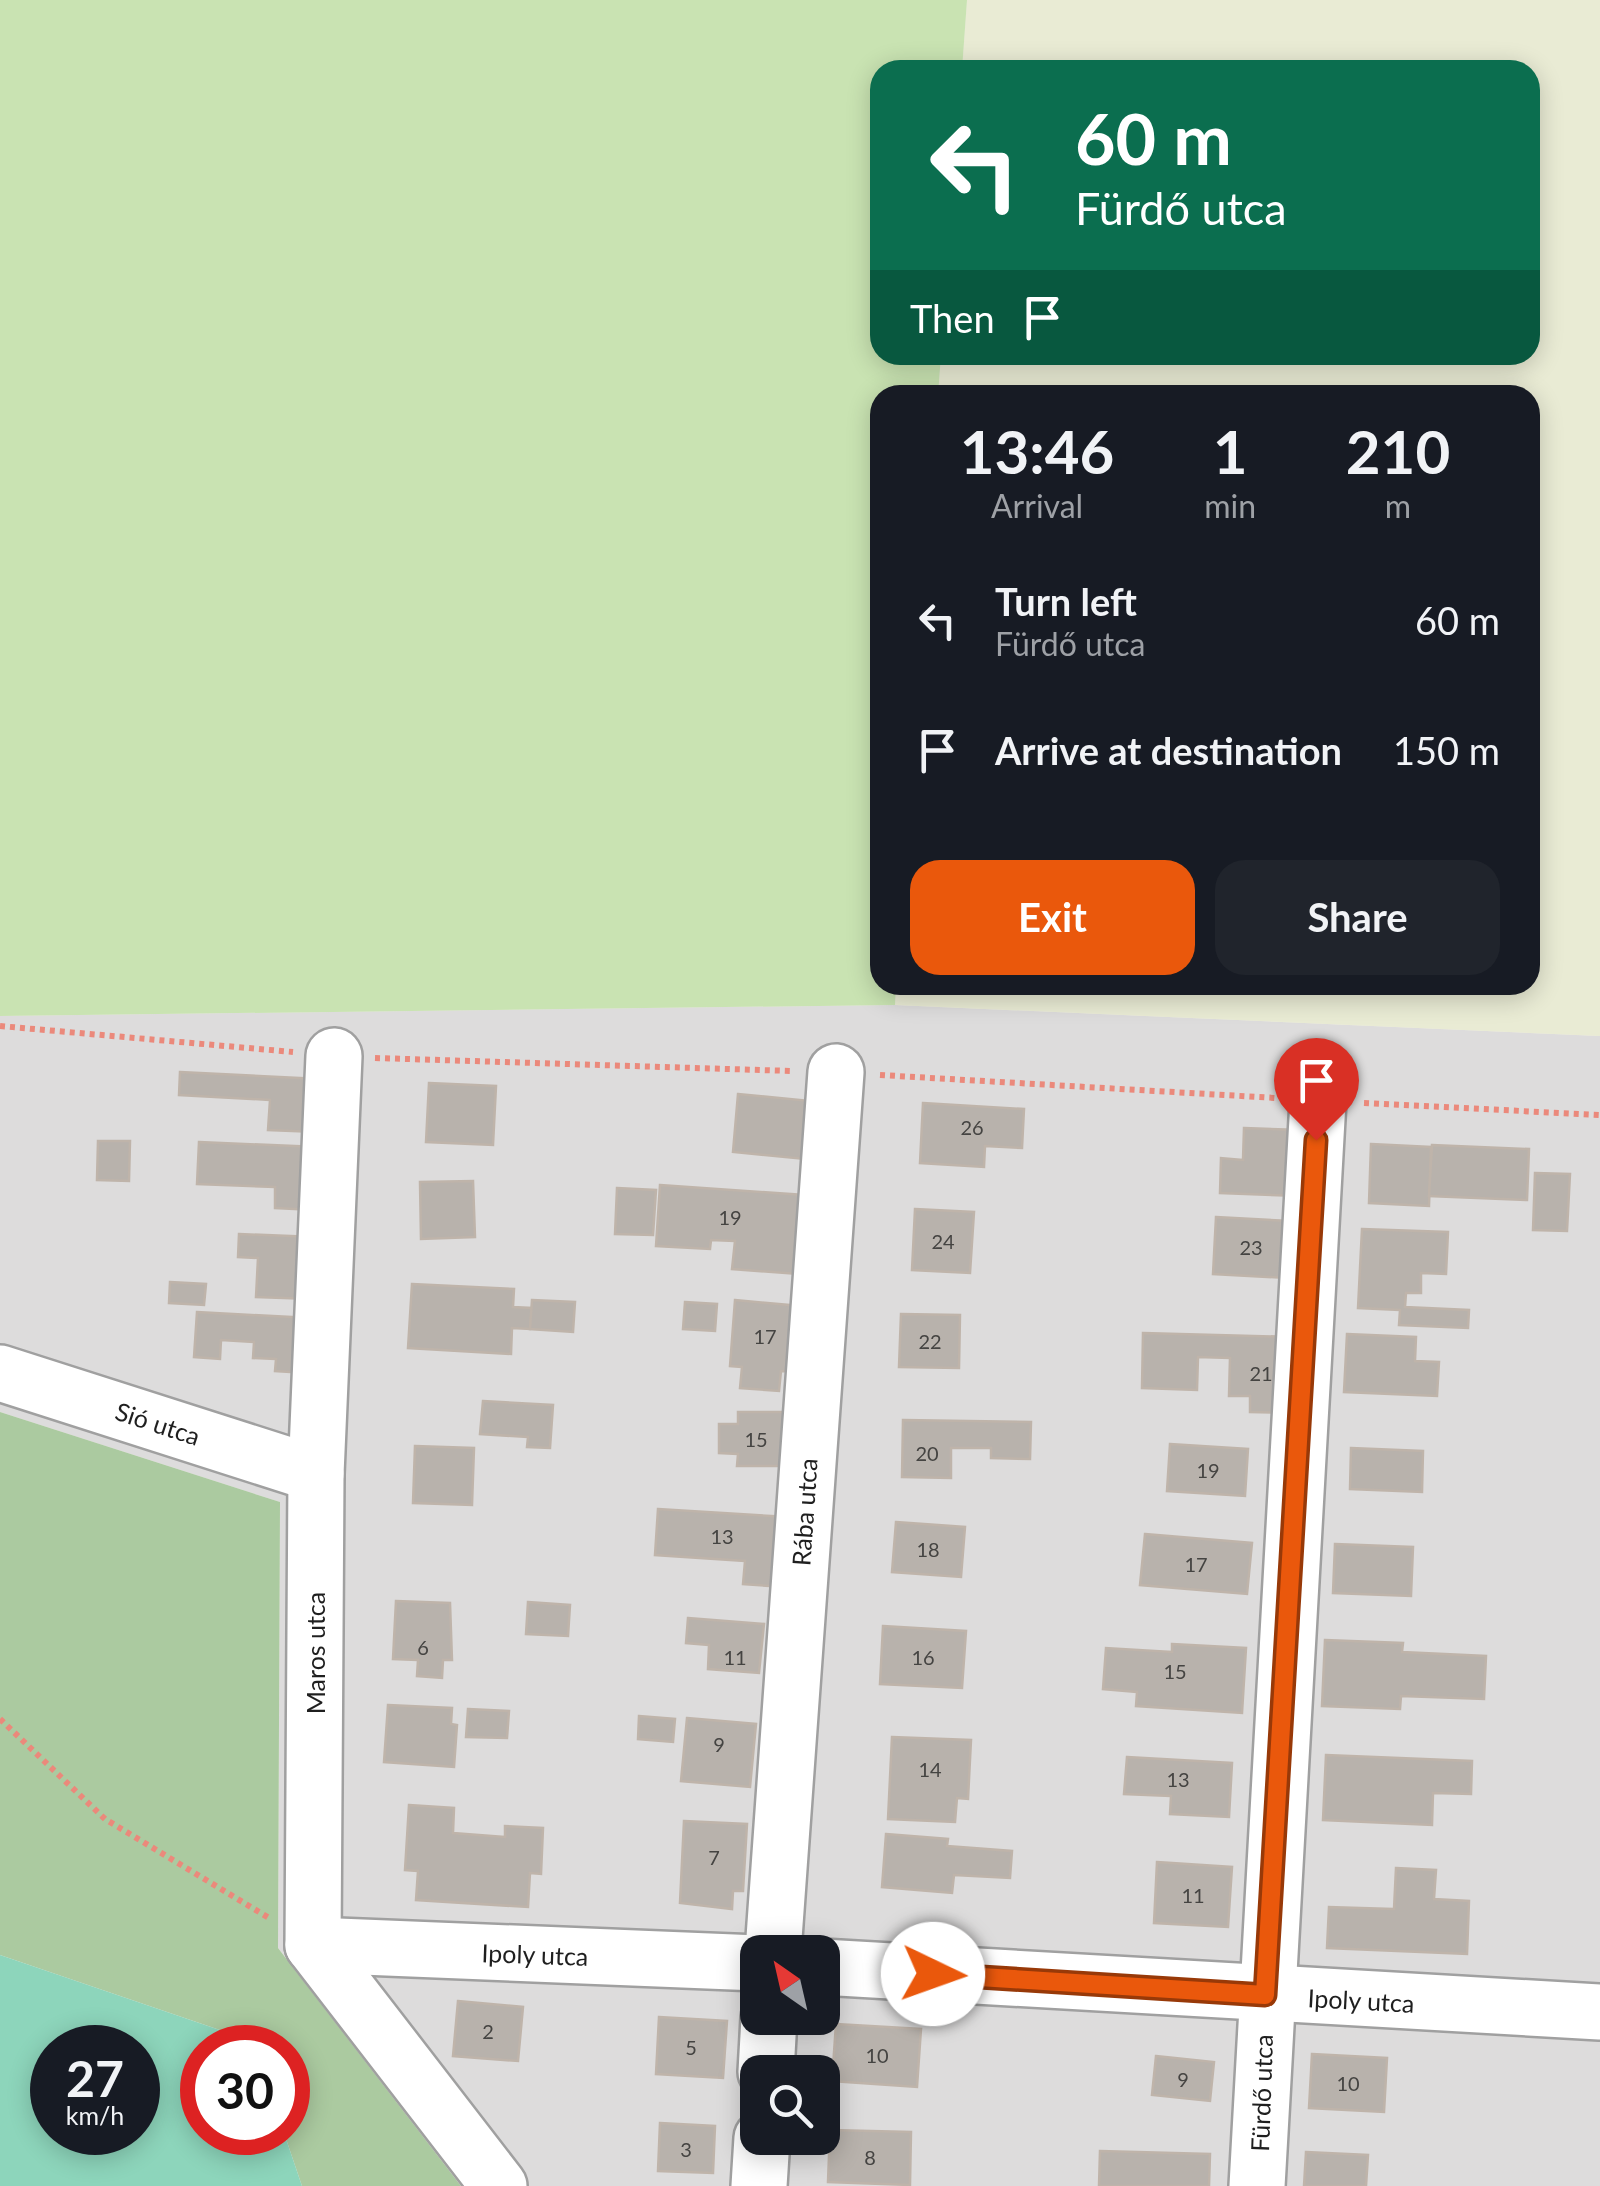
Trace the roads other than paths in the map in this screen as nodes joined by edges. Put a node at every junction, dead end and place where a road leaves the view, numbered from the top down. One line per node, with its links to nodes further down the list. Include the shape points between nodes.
1 (334, 1056): 5 (street, Maros utca)
2 (836, 1072): 6 (street, Rába utca)
3 (1318, 1101): 10 (street, Fürdő utca)
4 (0, 1373): 5 (street, Sió utca)
5 (316, 1474): 7 (street, Maros utca)
6 (773, 1935)
7 (312, 1945): 8 (street, Ipoly utca); 13 (street)
8 (740, 1962)
9 (840, 1968): 10 (street, Ipoly utca)
10 (1265, 1995): 11 (street, Ipoly utca); 15 (street, Fürdő utca)
11 (1600, 2012)
12 (761, 2155): 14 (street)
13 (498, 2186)
14 (759, 2186)
15 (1257, 2186)

